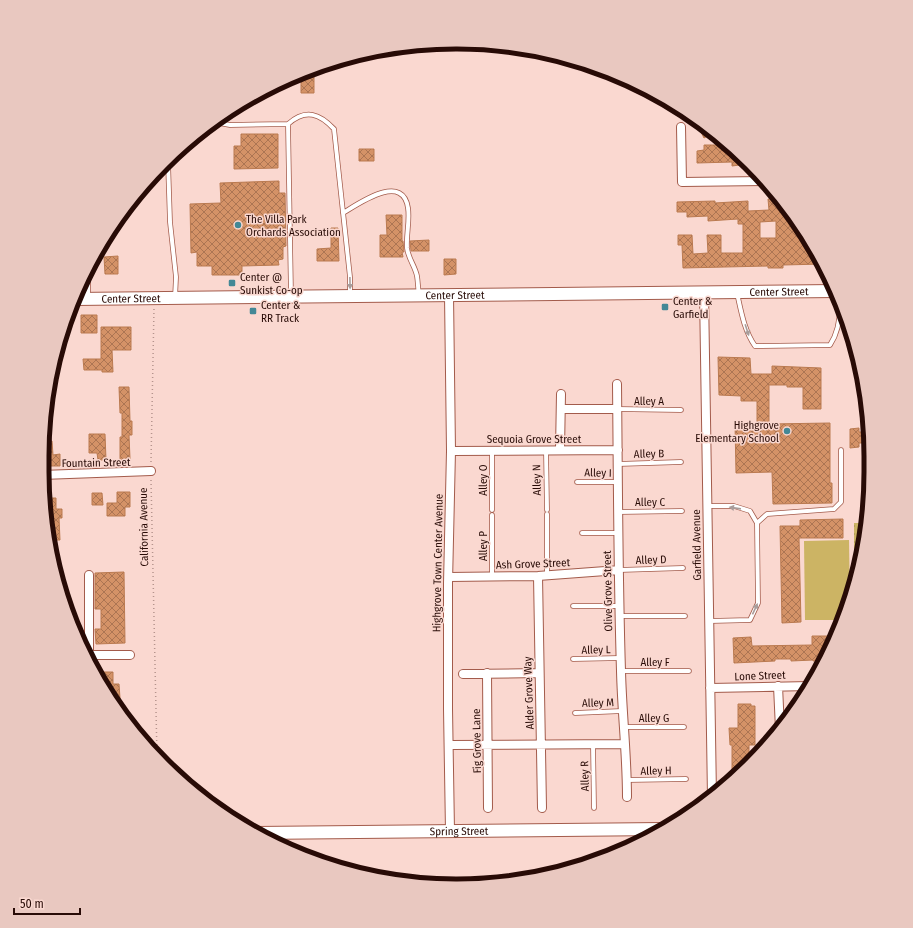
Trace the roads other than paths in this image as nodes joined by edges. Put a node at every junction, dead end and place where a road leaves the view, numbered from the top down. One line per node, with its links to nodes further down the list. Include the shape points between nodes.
1 (222, 123): 2 (lane)
2 (288, 124): 6 (lane, via 294,119 312,115 321,117 334,129); 14 (lane)
3 (681, 127): 5 (street, via 682,182)
4 (168, 168): 16 (lane, via 170,222 176,277)
5 (757, 181)
6 (343, 213): 12 (lane, one-way to 12); 13 (lane, via 388,190 406,198 407,253 417,276)
7 (88, 283): 15 (lane)
8 (829, 291): 9 (main road, Center Street)
9 (736, 292): 10 (main road, Center Street); 18 (lane, one-way to 18, via 745,327 755,346 830,344 835,337)
10 (704, 293): 11 (main road, Center Street); 36 (street, Garfield Avenue)
11 (449, 295): 13 (main road, Center Street); 28 (street, Highgrove Town Center Avenue)
12 (350, 296): 13 (main road, Center Street); 14 (main road, Center Street)
13 (419, 296)
14 (291, 297): 16 (main road, Center Street)
15 (88, 298): 16 (main road, Center Street); 17 (main road, Center Street)
16 (175, 298)
17 (81, 299)
18 (840, 319)
19 (617, 384): 22 (street, Olive Grove Street)
20 (561, 394): 21 (street)
21 (561, 409): 22 (street); 25 (street)
22 (617, 409): 23 (lane, Alley A); 26 (street, Olive Grove Street)
23 (681, 410)
24 (546, 450): 25 (street, Sequoia Grove Street); 29 (street, Sequoia Grove Street); 47 (lane, Alley N)
25 (560, 450): 26 (street, Sequoia Grove Street)
26 (618, 450): 31 (street, Olive Grove Street)
27 (841, 450): 40 (lane, via 841,502 834,509 767,514)
28 (451, 451): 29 (street, Sequoia Grove Street); 48 (street, Highgrove Town Center Avenue)
29 (492, 451): 38 (lane, Alley O)
30 (681, 462): 31 (lane, Alley B)
31 (618, 464): 35 (street, Olive Grove Street)
32 (151, 472): 33 (street, Fountain Street)
33 (49, 475)
34 (577, 482): 35 (lane, Alley I)
35 (618, 482): 39 (street, Olive Grove Street)
36 (707, 506): 40 (lane, one-way to 36, via 750,511 734,506); 54 (street, Garfield Avenue)
37 (682, 511): 39 (lane, Alley C)
38 (492, 512): 49 (lane, Alley P)
39 (618, 512): 42 (street, Olive Grove Street)
40 (757, 523): 54 (lane, one-way to 40, via 750,620 758,603)
41 (582, 533): 42 (lane)
42 (619, 533): 44 (street, Olive Grove Street)
43 (683, 568): 44 (lane, Alley D)
44 (619, 570): 47 (street, Ash Grove Street); 51 (street, Olive Grove Street)
45 (89, 575): 55 (street)
46 (538, 576): 47 (street, Ash Grove Street); 49 (street, Ash Grove Street); 63 (street, Alder Grove Way)
47 (547, 576)
48 (449, 577): 49 (street, Ash Grove Street); 76 (street, Highgrove Town Center Avenue)
49 (492, 577)
50 (573, 606): 51 (lane)
51 (620, 606): 52 (street, Olive Grove Street)
52 (620, 616): 53 (lane); 58 (street, Olive Grove Street)
53 (685, 616)
54 (709, 621): 67 (street, Garfield Avenue)
55 (88, 645)
56 (130, 655): 57 (street)
57 (93, 656)
58 (621, 658): 59 (lane, Alley L); 60 (street, Olive Grove Street)
59 (573, 659)
60 (621, 671): 61 (lane, Alley F); 68 (street, Olive Grove Street)
61 (688, 671)
62 (487, 673): 63 (street); 64 (street); 77 (street, Fig Grove Lane)
63 (539, 673): 73 (street, Alder Grove Way)
64 (463, 674)
65 (778, 686): 66 (street, Lone Street); 67 (street, Lone Street); 70 (street)
66 (802, 686)
67 (710, 688): 80 (street, Garfield Avenue)
68 (622, 711): 69 (lane, Alley M); 71 (street, Olive Grove Street)
69 (575, 713)
70 (780, 720)
71 (624, 727): 72 (lane, Alley G); 75 (street, Olive Grove Street)
72 (684, 727)
73 (542, 744): 74 (street); 77 (street); 83 (street, Alder Grove Way)
74 (593, 744): 75 (street); 84 (lane, Alley R)
75 (624, 744): 79 (street, Olive Grove Street)
76 (449, 745): 77 (street); 86 (street, Highgrove Town Center Avenue)
77 (489, 745): 82 (street, Fig Grove Lane)
78 (686, 779): 79 (lane, Alley H)
79 (627, 780): 81 (street, Olive Grove Street)
80 (712, 789)
81 (627, 797)
82 (488, 808)
83 (542, 808)
84 (594, 808)
85 (651, 829): 86 (main road, Spring Street)
86 (450, 831): 87 (main road, Spring Street)
87 (269, 833)

